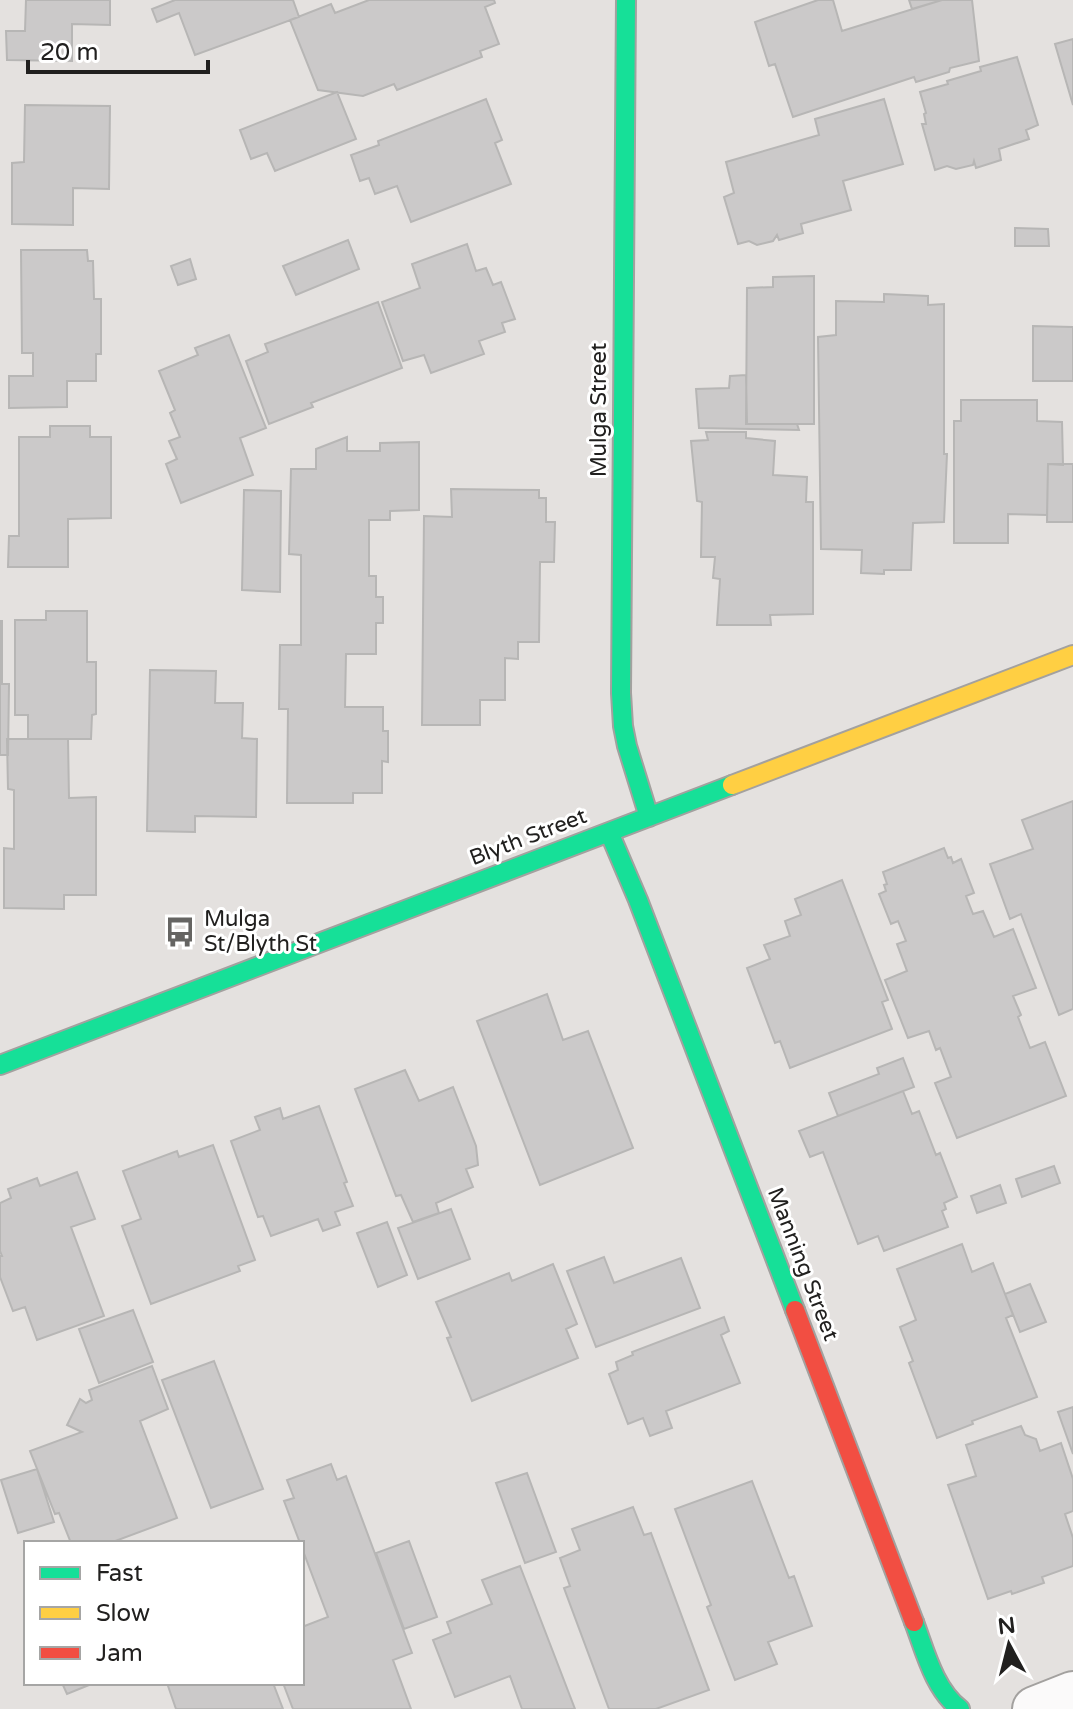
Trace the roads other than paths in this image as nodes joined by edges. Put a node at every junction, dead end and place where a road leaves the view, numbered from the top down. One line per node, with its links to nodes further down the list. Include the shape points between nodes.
1 (626, 0): 3 (street, Mulga Street, via 621,693 627,746)
2 (1073, 655): 3 (street, Blyth Street)
3 (649, 817): 4 (street, Blyth Street)
4 (609, 832): 5 (street, Blyth Street); 7 (street, Manning Street, via 935,1676)
5 (0, 1065)
6 (1073, 1694): 8 (street)
7 (960, 1709)
8 (1035, 1709)

